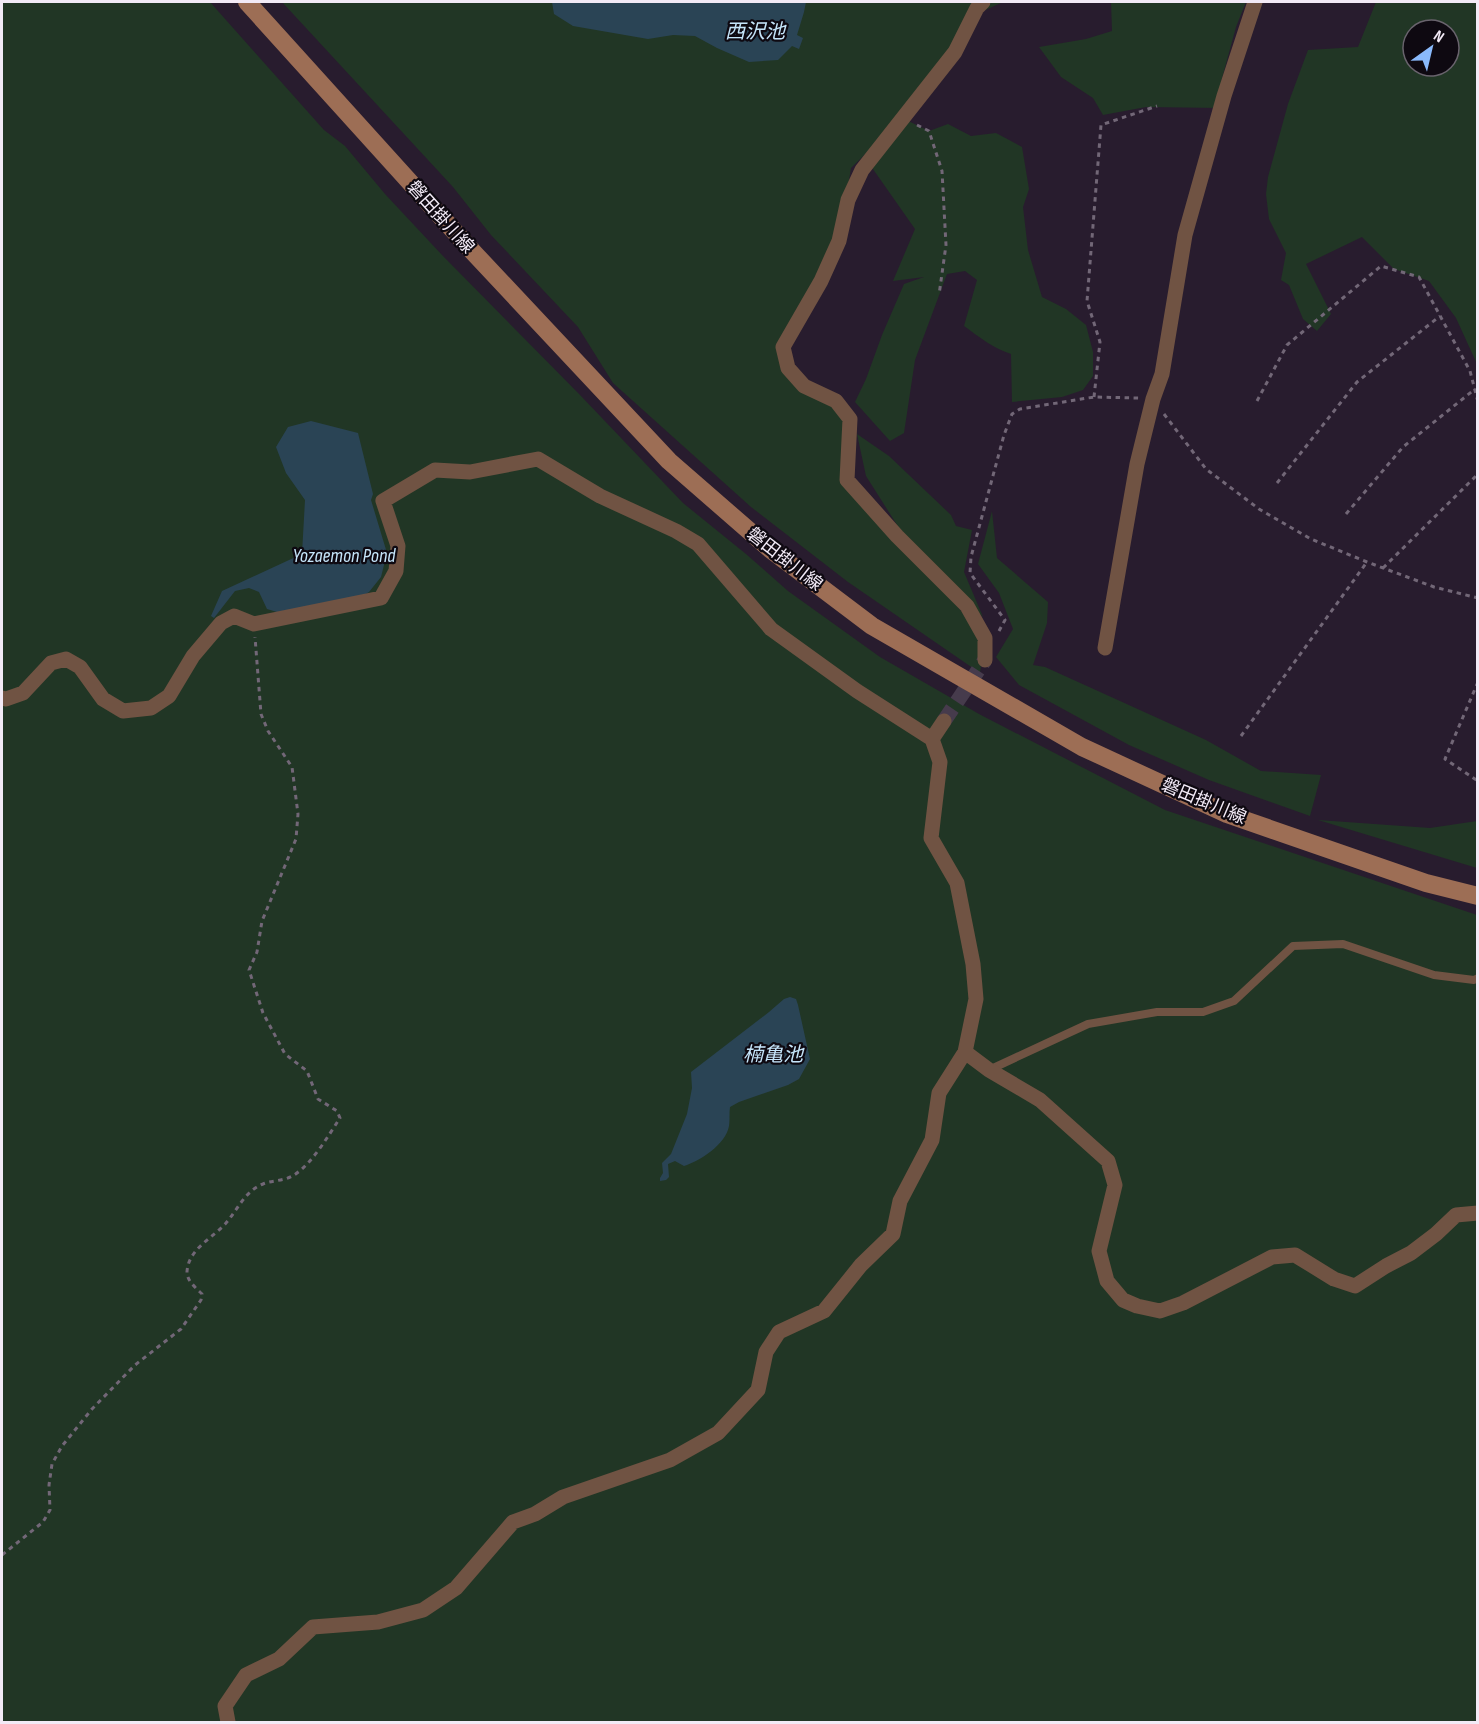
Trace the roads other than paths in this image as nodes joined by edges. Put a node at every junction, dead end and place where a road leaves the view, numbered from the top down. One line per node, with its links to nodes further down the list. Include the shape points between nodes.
1 (247, 2): 9 (main road, 磐田掛川線, via 669,461 770,549 872,626 1082,747 1227,814 1426,883)
2 (983, 2): 5 (street, via 955,52 862,170 848,200 839,241 783,348 788,368 804,386 836,401 850,419 847,480 967,606 986,638)
3 (1255, 2): 4 (street, via 1185,235 1162,374 1137,464)
4 (1105, 648)
5 (985, 658)
6 (2, 698): 8 (street, via 23,693 51,663 66,658 80,667 103,699 123,711 151,708 169,696 193,656 221,623 234,616 254,624 381,598 396,571 398,546 383,501 435,470 470,472 538,459 600,496 698,544 771,629)
7 (944, 721): 8 (street)
8 (932, 739): 11 (street, via 939,762 931,838 957,884 973,964 976,999)
9 (1478, 896)
10 (1478, 978): 12 (lane, via 1434,975 1343,944 1293,946 1234,1000 1203,1012 1157,1012 1088,1024)
11 (965, 1052): 12 (street); 14 (street, via 939,1093 932,1140 900,1202 893,1234 861,1265 824,1311 779,1332 766,1352 758,1390 718,1433 670,1460 563,1497 513,1522 456,1588 423,1610 378,1622 313,1627 279,1659 246,1675 225,1706)
12 (989, 1070): 13 (street, via 1040,1100 1108,1161 1115,1185 1098,1251 1107,1281 1123,1300 1137,1305 1160,1311 1184,1303 1272,1257 1295,1255 1334,1279 1355,1286 1411,1253 1456,1215)
13 (1478, 1213)
14 (228, 1722)

